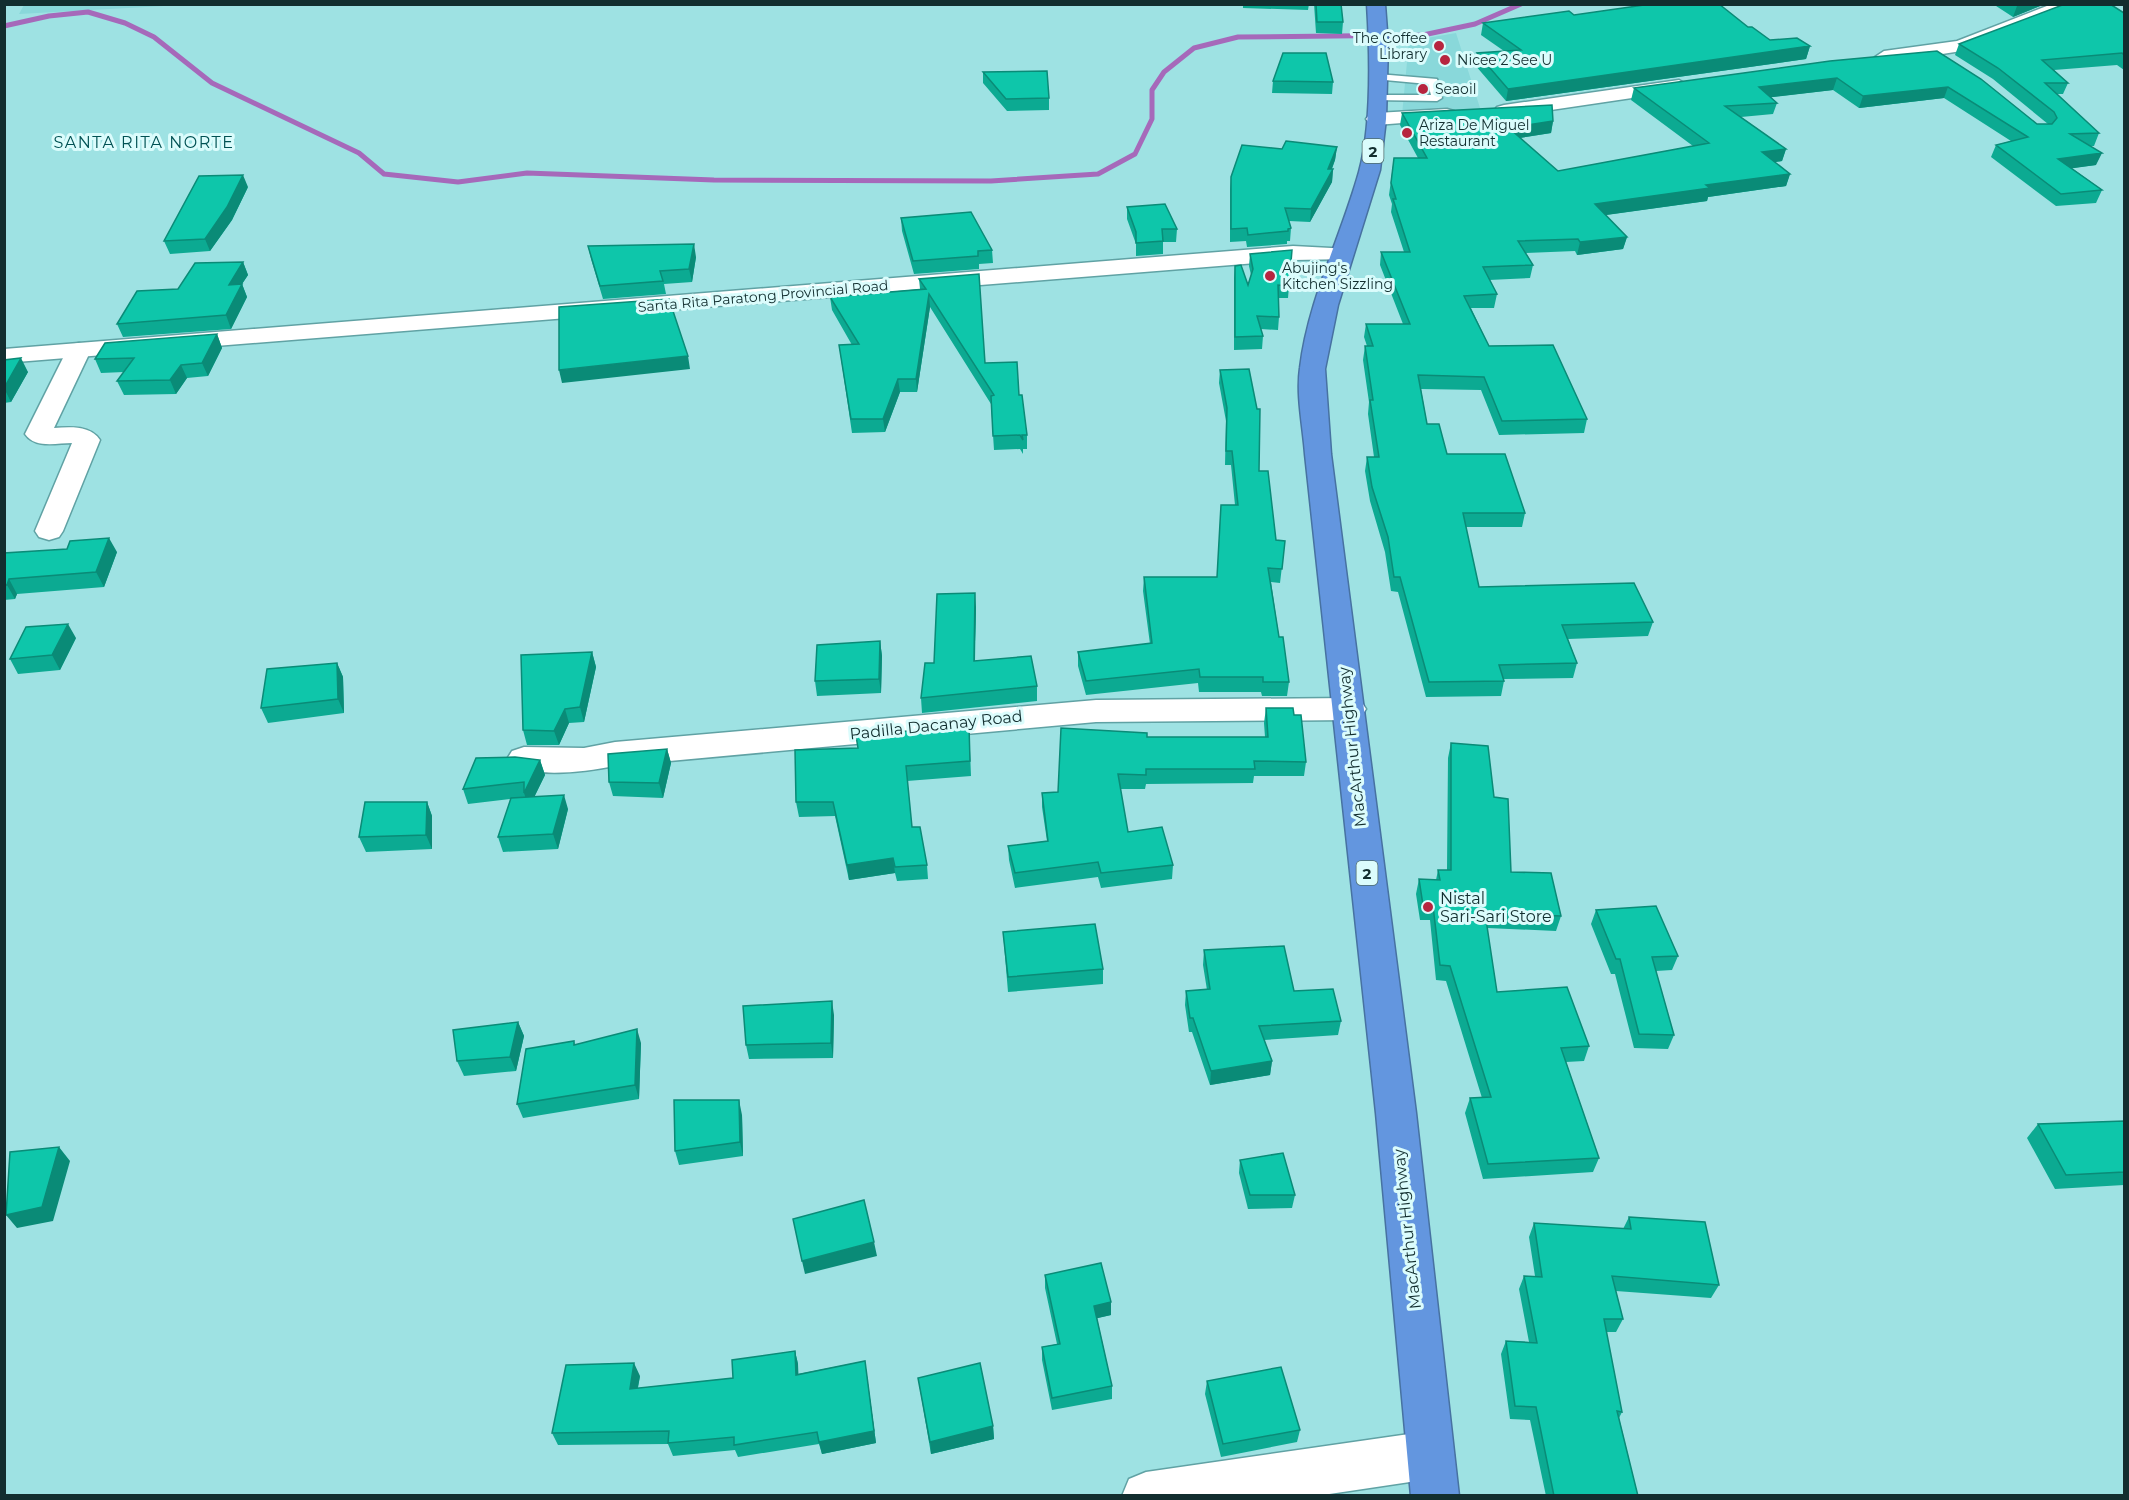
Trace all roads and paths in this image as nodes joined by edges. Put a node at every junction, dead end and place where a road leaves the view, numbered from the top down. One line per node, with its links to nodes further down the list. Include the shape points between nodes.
1 (2069, 4): 3 (street, via 1961,46)
2 (1377, 12): 6 (highway, MacArthur Highway / 2)
3 (1932, 51): 4 (street); 5 (street)
4 (1865, 60)
5 (1959, 68)
6 (1378, 77): 8 (highway, MacArthur Highway / 2); 8 (lane, via 1433,81 1437,98)
7 (1694, 83): 9 (street)
8 (1377, 98): 11 (highway, MacArthur Highway / 2)
9 (1484, 113)
10 (1462, 114): 11 (street)
11 (1376, 119): 12 (highway, MacArthur Highway / 2, via 1370,170)
12 (1342, 254): 13 (street, Santa Rita Paratong Provincial Road, via 1293,254); 16 (highway, MacArthur Highway / 2, via 1312,369 1318,454)
13 (79, 350): 14 (street, Santa Rita Paratong Provincial Road); 15 (street, via 38,435 81,435 87,440)
14 (4, 356)
15 (49, 531)
16 (1350, 709): 17 (street, Padilla Dacanay Road, via 1096,711 584,759); 18 (highway, MacArthur Highway / 2)
17 (524, 759)
18 (1433, 1475): 19 (street)
19 (1146, 1496)

